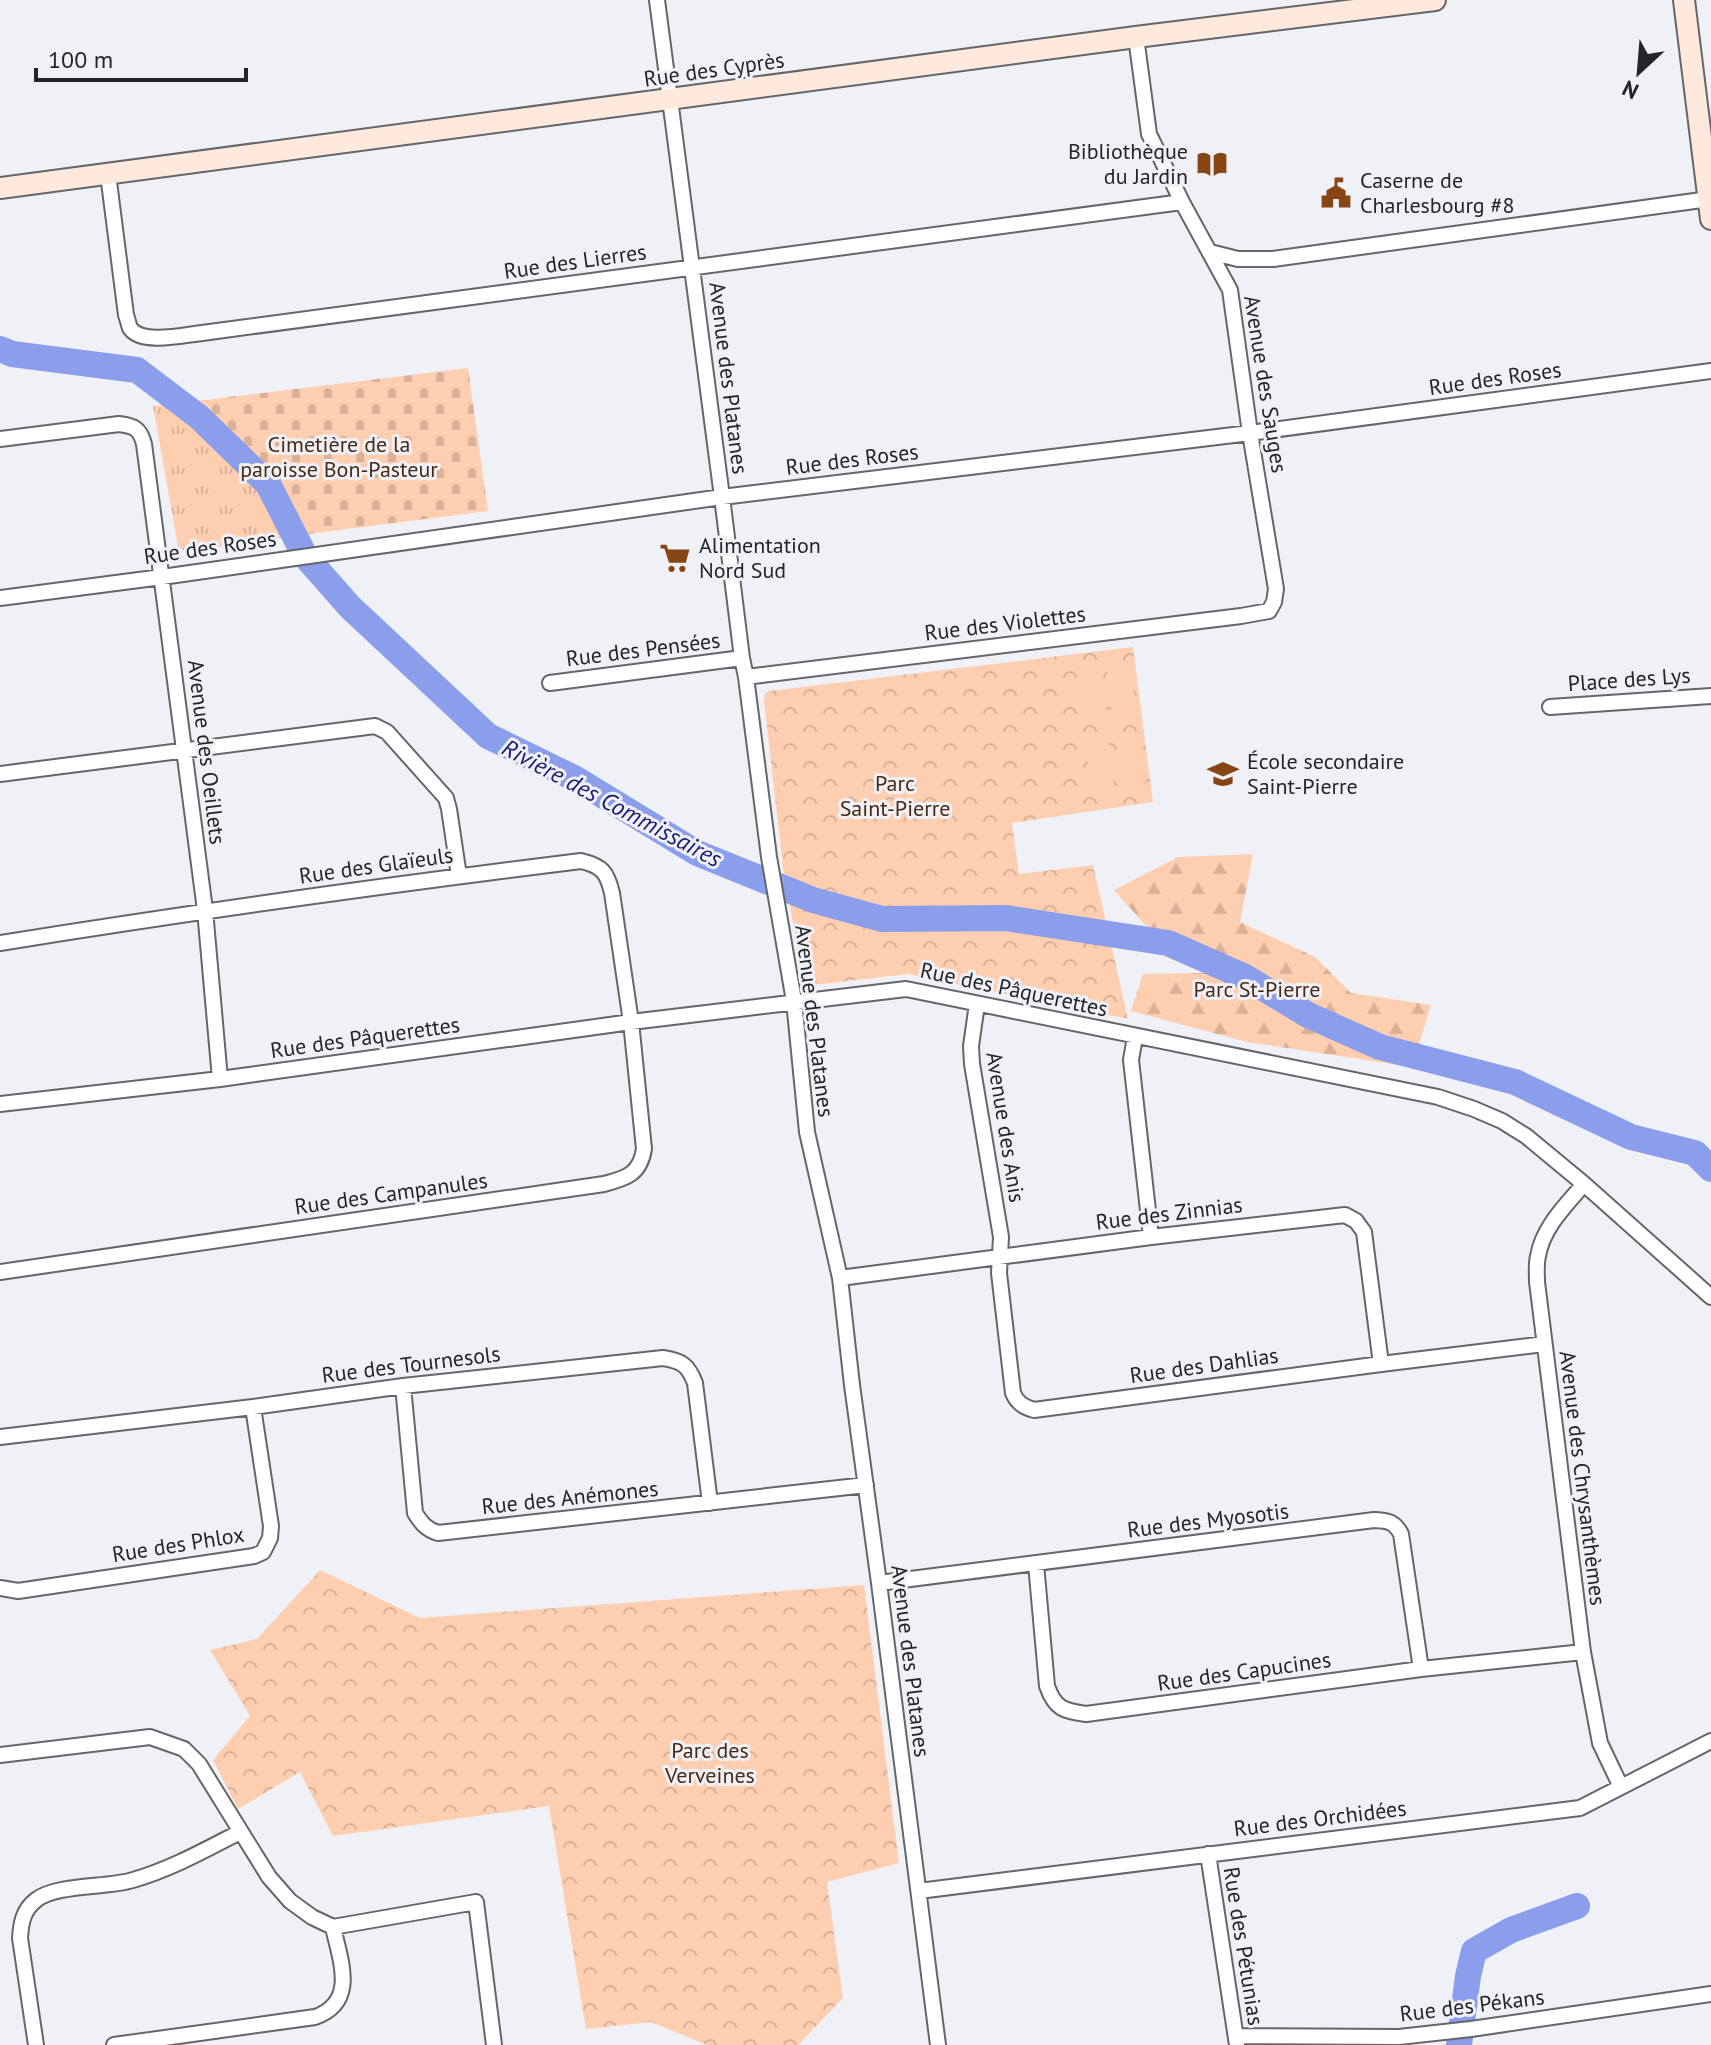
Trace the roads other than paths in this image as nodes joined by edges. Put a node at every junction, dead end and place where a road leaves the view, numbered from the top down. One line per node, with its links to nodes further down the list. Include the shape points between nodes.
1 (657, 0): 5 (street, Avenue des Platanes)
2 (1435, 0): 4 (street, Rue des Cyprès)
3 (1684, 0): 9 (street)
4 (1136, 37): 5 (street, Rue des Cyprès); 8 (street, Avenue des Sauges, via 1149,134)
5 (669, 99): 6 (street, Rue des Cyprès); 11 (street, Avenue des Platanes)
6 (108, 174): 7 (street, Rue des Cyprès); 11 (street, Rue des Lierres, via 130,327 138,336 202,333)
7 (0, 188)
8 (1182, 202): 10 (street, Avenue des Sauges); 11 (street, Rue des Lierres)
9 (1710, 209): 10 (street, via 1273,259)
10 (1210, 252): 13 (street, Avenue des Sauges, via 1230,290)
11 (692, 268): 15 (street, Avenue des Platanes)
12 (1711, 371): 13 (street, Rue des Roses)
13 (1250, 433): 15 (street, Rue des Roses); 18 (street, Avenue des Sauges, via 1276,589)
14 (0, 439): 16 (street, Avenue des Oeillets, via 119,424 141,431)
15 (722, 497): 16 (street, Rue des Roses); 19 (street, Avenue des Platanes)
16 (162, 577): 17 (street, Rue des Roses); 24 (street, Avenue des Oeillets)
17 (0, 598)
18 (1269, 611): 20 (street, Rue des Violettes)
19 (742, 658): 20 (street, Avenue des Platanes); 21 (street, Rue des Pensées)
20 (746, 677): 29 (street, Avenue des Platanes)
21 (550, 683)
22 (1711, 696): 23 (street, Place des Lys)
23 (1550, 707)
24 (184, 750): 25 (street); 26 (street, via 375,726 387,732 446,798); 27 (street, Avenue des Oeillets)
25 (0, 774)
26 (459, 876): 27 (street, Rue des Glaïeuls); 31 (street, Rue des Glaïeuls, via 581,861 601,869 612,893)
27 (205, 910): 28 (street, Rue des Glaïeuls); 33 (street, Avenue des Oeillets)
28 (0, 943)
29 (794, 1001): 30 (street, Rue des Pâquerettes, via 906,989); 31 (street, Rue des Pâquerettes); 39 (street, Avenue des Platanes, via 807,1132)
30 (977, 1004): 32 (street, Rue des Pâquerettes); 37 (street, Avenue des Anis, via 972,1064)
31 (631, 1022): 33 (street, Rue des Pâquerettes); 38 (street, Rue des Campanules, via 644,1149 642,1163 622,1180)
32 (1135, 1037): 35 (street, Rue des Pâquerettes, via 1423,1094 1474,1109 1526,1136); 36 (street, via 1131,1060)
33 (220, 1079): 34 (street, Rue des Pâquerettes)
34 (0, 1104)
35 (1584, 1184): 40 (street, Rue des Pâquerettes); 41 (street, Avenue des Chrysanthèmes, via 1554,1218 1537,1257)
36 (1151, 1237): 37 (street, Rue des Zinnias); 42 (street, Rue des Zinnias, via 1345,1215 1356,1221 1364,1232)
37 (1001, 1257): 39 (street, Rue des Zinnias); 42 (street, Rue des Dahlias, via 1013,1393 1026,1408)
38 (0, 1272)
39 (840, 1278): 46 (street, Avenue des Platanes)
40 (1711, 1297)
41 (1544, 1344): 42 (street, Rue des Dahlias); 51 (street, Avenue des Chrysanthèmes)
42 (1381, 1364)
43 (403, 1386): 44 (street, Rue des Tournesols); 47 (street, Rue des Tournesols, via 676,1360 690,1370 695,1383); 47 (street, Rue des Anémones, via 415,1513 429,1530)
44 (253, 1407): 45 (street, Rue des Tournesols); 50 (street, Rue des Phlox, via 271,1526 263,1552 18,1591)
45 (0, 1437)
46 (866, 1485): 47 (street, Rue des Anémones); 49 (street, Avenue des Platanes)
47 (710, 1503)
48 (1036, 1564): 49 (street, Rue des Myosotis); 52 (street, Rue des Myosotis, via 1387,1521 1401,1534); 52 (street, Rue des Capucines, via 1047,1686 1061,1709 1086,1714)
49 (879, 1583): 58 (street, Avenue des Platanes)
50 (0, 1588)
51 (1583, 1652): 52 (street, Rue des Capucines); 55 (street, Avenue des Chrysanthèmes, via 1600,1743)
52 (1421, 1669)
53 (1711, 1741): 55 (street, Rue des Orchidées)
54 (0, 1755): 56 (street, via 150,1737 166,1742 184,1749 199,1764)
55 (1621, 1787): 57 (street, Rue des Orchidées, via 1580,1808)
56 (240, 1832): 59 (street, via 290,1901); 62 (street, via 164,1871 128,1882 51,1892 28,1907 20,1938)
57 (1208, 1854): 58 (street, Rue des Orchidées); 61 (street, Rue des Pétunias)
58 (919, 1891): 65 (street, Avenue des Platanes)
59 (333, 1927): 63 (street, via 344,1977 335,2006 326,2013); 64 (street, via 476,1902)
60 (1711, 1994): 61 (street, Rue des Pékans, via 1446,2033)
61 (1236, 2041)
62 (36, 2045)
63 (114, 2045)
64 (494, 2045)
65 (938, 2045)

